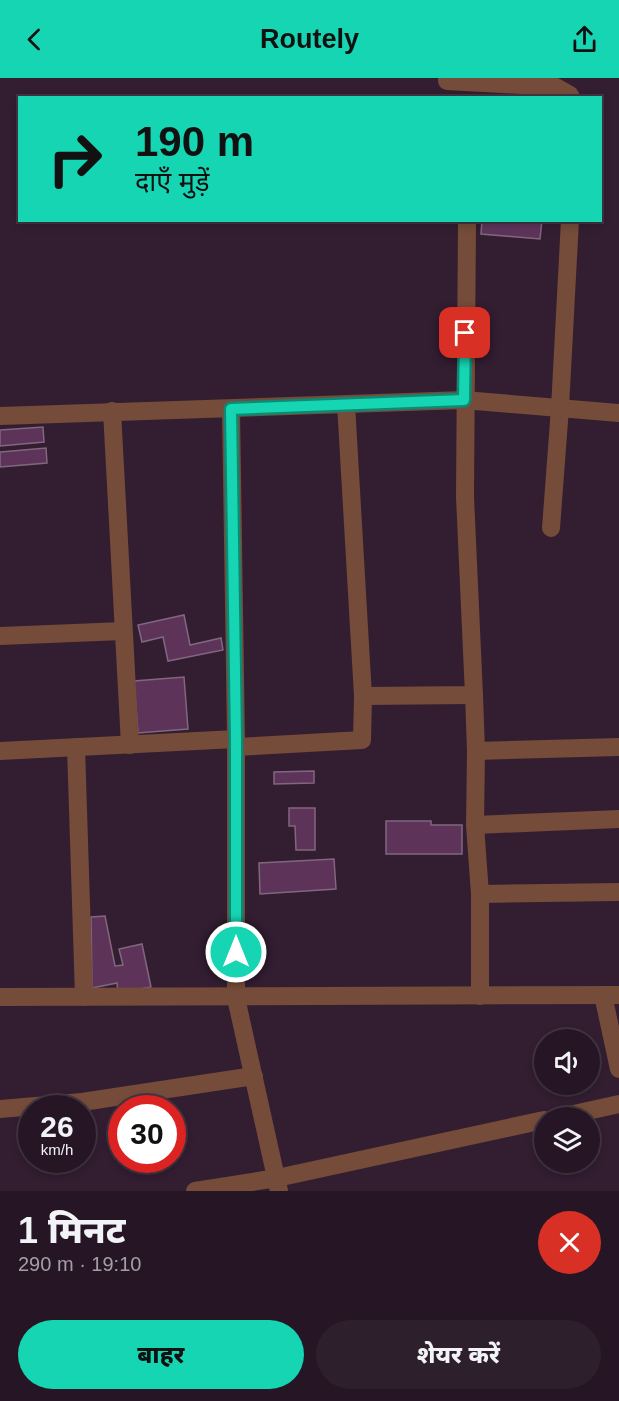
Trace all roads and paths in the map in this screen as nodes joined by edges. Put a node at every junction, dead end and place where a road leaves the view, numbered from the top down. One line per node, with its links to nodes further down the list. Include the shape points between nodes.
1 (447, 78): 2 (street)
2 (470, 89): 3 (street, via 556,87)
3 (570, 96)
4 (467, 222): 6 (street)
5 (570, 222): 8 (street)
6 (464, 400): 7 (street); 8 (street); 16 (street)
7 (346, 404): 9 (street); 17 (street)
8 (560, 408): 11 (street); 13 (street)
9 (231, 409): 10 (street); 18 (street)
10 (112, 411): 12 (street); 14 (street)
11 (619, 413)
12 (0, 416)
13 (551, 528)
14 (123, 631): 15 (street); 19 (street)
15 (0, 636)
16 (474, 695): 17 (street); 23 (street)
17 (363, 696): 18 (street, via 362,740)
18 (236, 743): 19 (street); 32 (street)
19 (130, 745): 20 (street)
20 (76, 747): 22 (street); 31 (street)
21 (619, 747): 23 (street)
22 (0, 751)
23 (476, 751): 25 (street)
24 (619, 819): 25 (street)
25 (475, 825): 27 (street)
26 (619, 892): 27 (street)
27 (480, 894): 29 (street)
28 (611, 995): 29 (street); 33 (street)
29 (480, 996): 32 (street)
30 (0, 997): 31 (street)
31 (84, 997): 32 (street)
32 (236, 998): 34 (street)
33 (619, 1069)
34 (254, 1076): 37 (street, via 82,1102); 39 (street)
35 (619, 1104): 36 (street)
36 (600, 1108)
37 (0, 1109)
38 (534, 1122): 39 (street)
39 (278, 1184): 40 (street)
40 (195, 1191)

